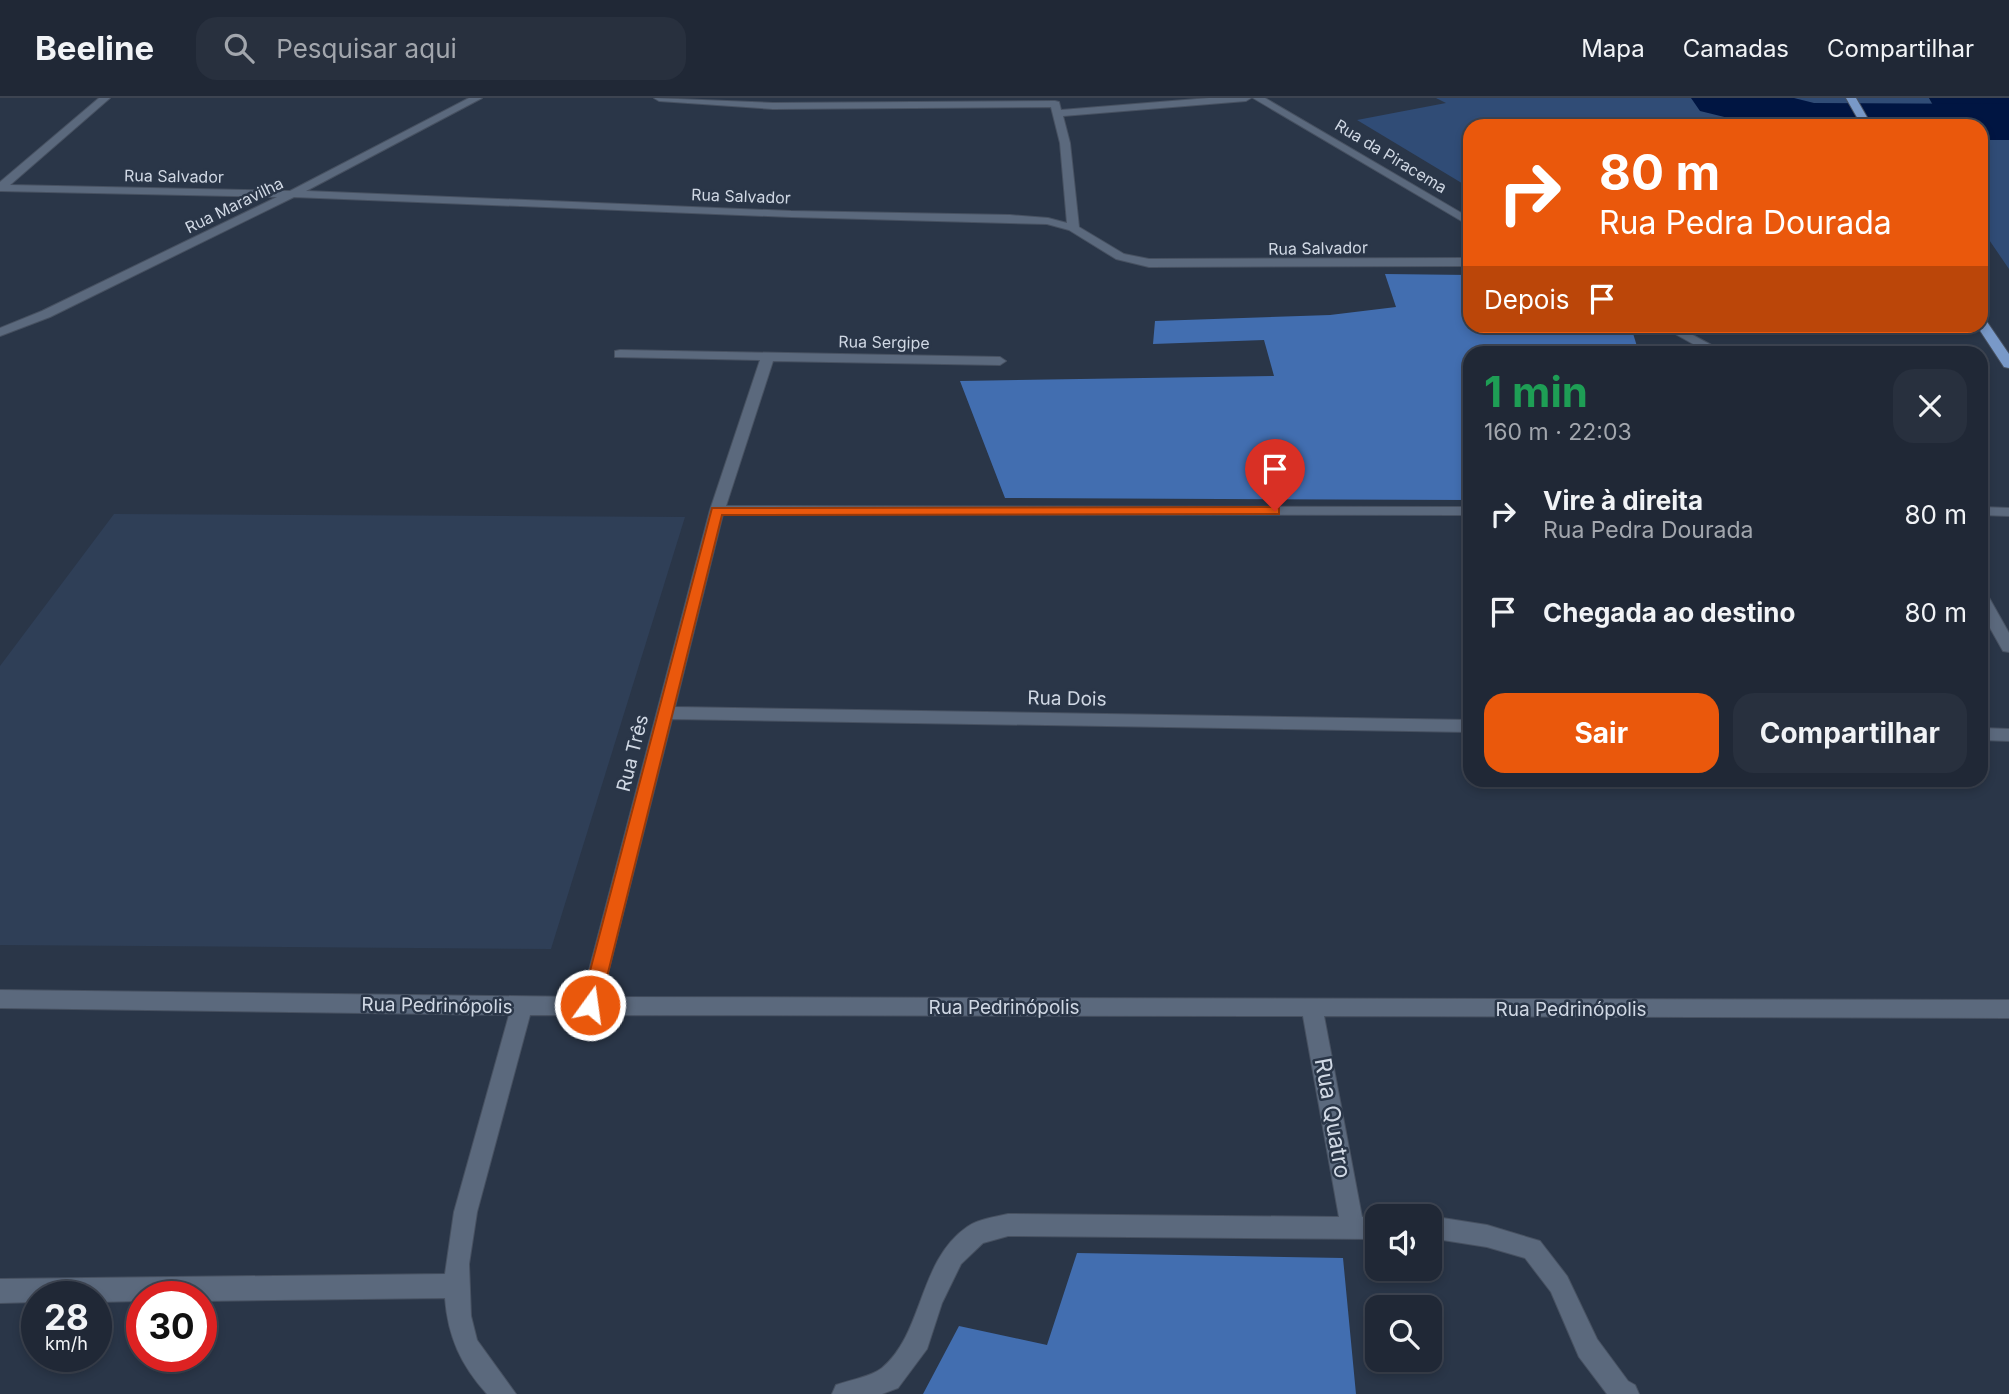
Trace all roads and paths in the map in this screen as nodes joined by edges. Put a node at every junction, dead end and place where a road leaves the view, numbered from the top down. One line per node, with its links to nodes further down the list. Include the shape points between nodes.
1 (105, 98): 9 (street)
2 (477, 98): 10 (street, Rua Maravilha)
3 (659, 98): 7 (street, via 774,106)
4 (1246, 98): 7 (street)
5 (1258, 98): 11 (street, Rua da Piracema)
6 (1853, 102): 8 (main road)
7 (1055, 105): 12 (street, via 1065,143)
8 (1863, 119)
9 (0, 188): 10 (street, Rua Salvador)
10 (292, 194): 12 (street, Rua Salvador, via 1010,218); 14 (street, Rua Maravilha)
11 (1463, 219)
12 (1073, 228): 13 (street, Rua Salvador, via 1120,257 1149,263)
13 (1463, 262)
14 (0, 332)
15 (1988, 332): 21 (main road)
16 (1680, 333): 17 (street)
17 (1706, 346)
18 (620, 354): 19 (street, Rua Sergipe)
19 (767, 358): 20 (street, Rua Sergipe); 22 (street)
20 (1000, 361)
21 (2009, 364)
22 (717, 510): 24 (street); 28 (street, Rua Três)
23 (1988, 511): 25 (street)
24 (1463, 512)
25 (2009, 512)
26 (1988, 610): 27 (street)
27 (2009, 647)
28 (664, 713): 29 (street, Rua Dois); 33 (street, Rua Três)
29 (1463, 726)
30 (1988, 734): 31 (street)
31 (2009, 735)
32 (0, 999): 34 (street, Rua Pedrinópolis)
33 (590, 1005): 34 (street, Rua Pedrinópolis); 35 (street, Rua Pedrinópolis)
34 (522, 1006): 40 (street, via 469,1197)
35 (1312, 1008): 36 (street, Rua Pedrinópolis); 37 (street, Rua Quatro)
36 (2009, 1009)
37 (1353, 1228): 38 (street); 43 (street, via 1007,1225 975,1234 953,1256 931,1299 918,1340 889,1379)
38 (1365, 1228)
39 (1442, 1229): 44 (street, via 1532,1249 1559,1284 1588,1348)
40 (456, 1286): 41 (street); 42 (street, via 466,1342)
41 (0, 1291)
42 (503, 1394)
43 (845, 1394)
44 (1626, 1394)

